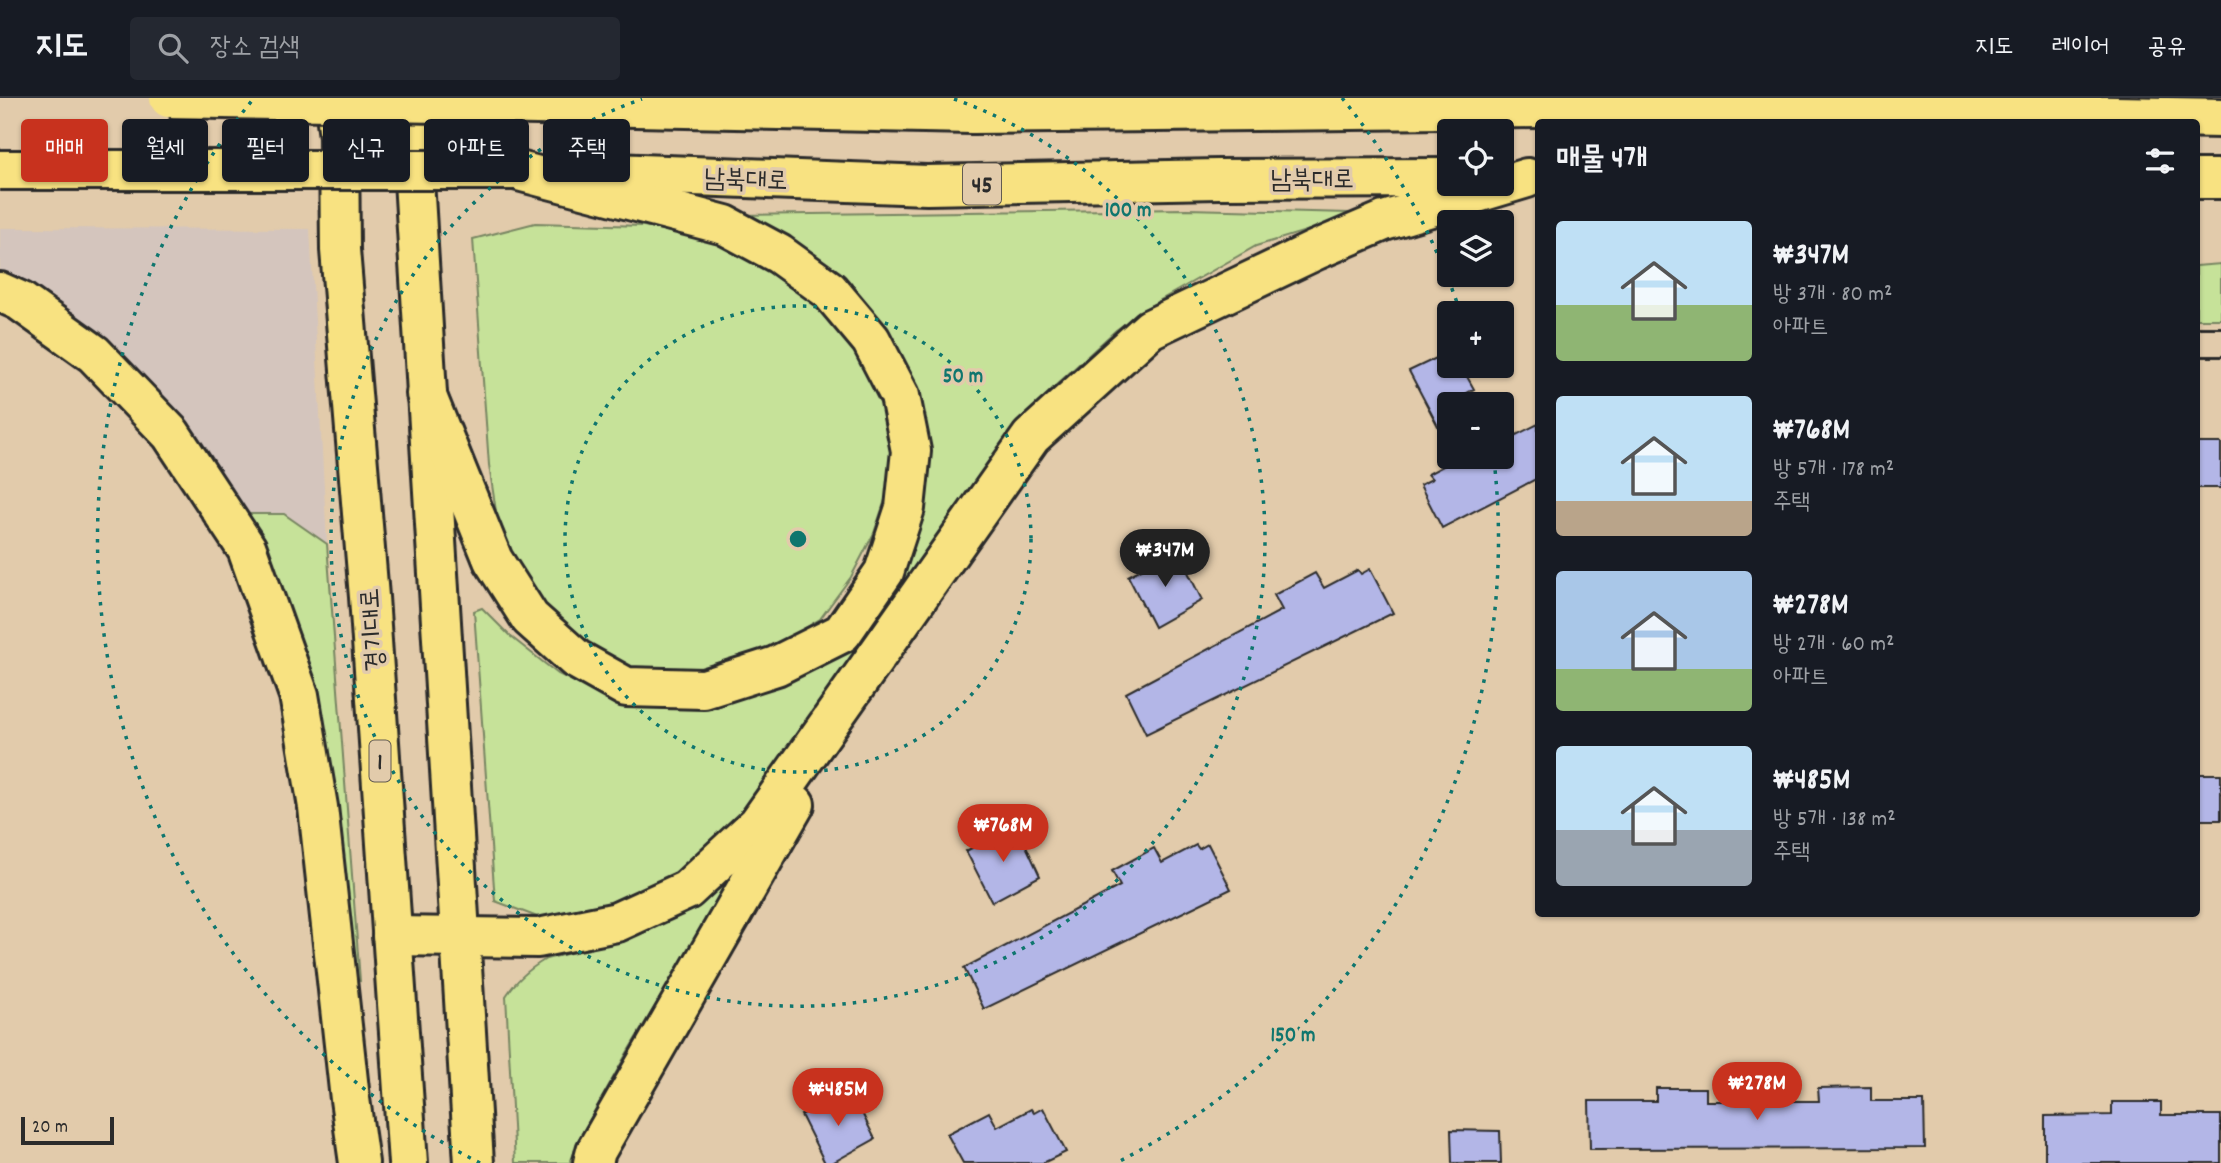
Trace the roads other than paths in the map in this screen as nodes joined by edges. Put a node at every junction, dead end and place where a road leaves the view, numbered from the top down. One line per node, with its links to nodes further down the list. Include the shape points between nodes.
1 (169, 98): 6 (main road, bridge)
2 (334, 98): 22 (main road, 경기대로 / 1, via 340,250)
3 (409, 98): 20 (main road)
4 (536, 98): 6 (main road)
5 (1586, 98): 7 (main road)
6 (492, 104): 7 (main road, via 972,114)
7 (1631, 107): 8 (main road)
8 (2221, 118)
9 (0, 170): 10 (main road, 남북대로 / 45, bridge)
10 (424, 170)
11 (529, 171): 13 (main road, 남북대로 / 45, via 927,185)
12 (529, 174): 20 (main road, via 725,225 779,254 829,289 871,340 900,396 911,451 905,508 884,572 842,633 776,666 705,689 626,687 576,659 530,618 492,560)
13 (1437, 178)
14 (1522, 178): 21 (main road, via 1384,221 1150,329 1031,437)
15 (2200, 179): 16 (main road)
16 (2221, 179)
17 (0, 292): 24 (main road, via 94,354 171,434 247,549 299,695 318,807)
18 (2200, 342): 19 (street)
19 (2221, 342)
20 (426, 394): 23 (main road)
21 (878, 656): 23 (main road, via 758,824 687,890 617,922 538,938); 27 (main road)
22 (391, 936): 23 (main road); 25 (main road, 경기대로 / 1)
23 (459, 937): 26 (main road)
24 (359, 1163)
25 (408, 1163)
26 (474, 1163)
27 (593, 1163)

